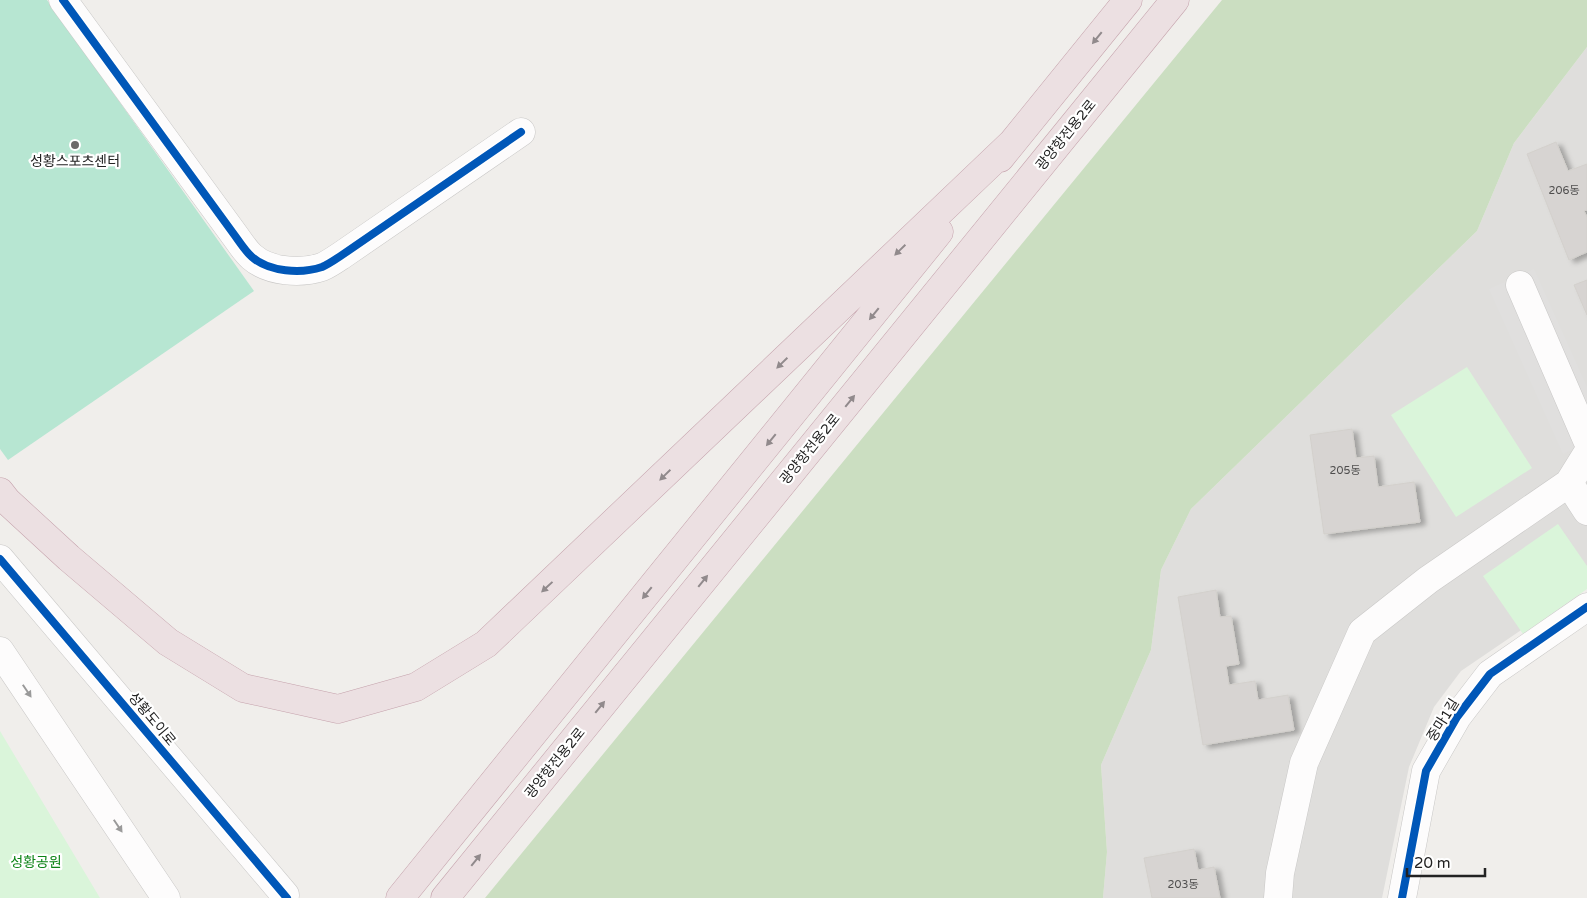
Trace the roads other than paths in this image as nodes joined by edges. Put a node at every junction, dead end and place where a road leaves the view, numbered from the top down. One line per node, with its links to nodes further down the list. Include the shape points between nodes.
1 (63, 0): 4 (street, via 233,233 252,257 266,266 284,270 322,267)
2 (1128, 0): 5 (highway, one-way to 5)
3 (1176, 0): 18 (highway, 광양항전용2로, one-way to 3)
4 (521, 132)
5 (1011, 144): 10 (highway, one-way to 10, via 486,644 416,687 338,709 243,688 168,642 69,558); 17 (highway, one-way to 17)
6 (1520, 285): 7 (street)
7 (1587, 440)
8 (1587, 454): 9 (street)
9 (1569, 483): 11 (street); 19 (street, via 1428,580 1362,632 1304,763 1280,873)
10 (0, 492)
11 (1587, 511)
12 (0, 559): 15 (street, 성황도이로)
13 (1587, 607): 20 (street, 중마1길, via 1490,674 1457,717 1426,771)
14 (0, 651): 16 (street, one-way to 16)
15 (285, 894)
16 (166, 898)
17 (400, 898)
18 (445, 898)
19 (1278, 898)
20 (1402, 898)

